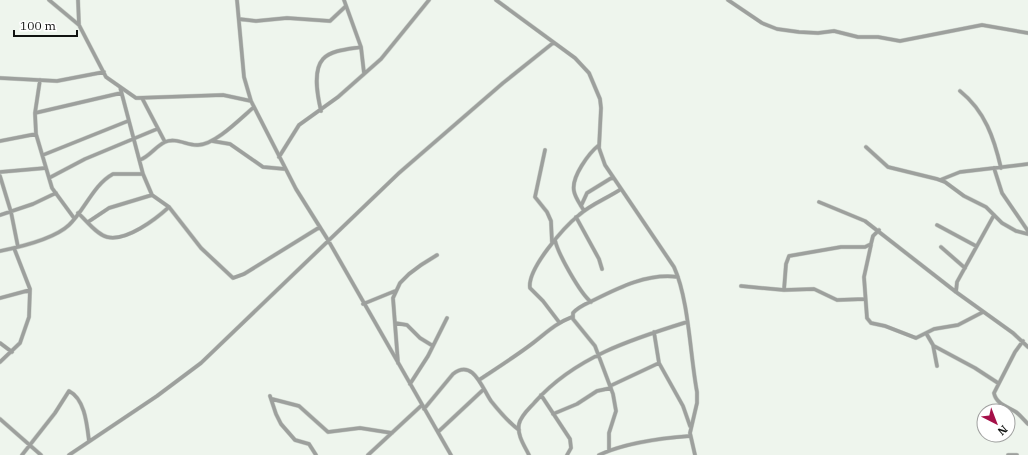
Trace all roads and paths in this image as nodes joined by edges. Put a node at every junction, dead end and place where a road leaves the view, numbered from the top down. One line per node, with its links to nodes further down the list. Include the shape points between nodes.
1 (49, 0): 10 (street)
2 (78, 0): 10 (street)
3 (237, 0): 9 (street)
4 (344, 0): 8 (street)
5 (429, 0): 15 (street, via 389,51)
6 (496, 0): 12 (street)
7 (728, 0): 11 (street, via 762,23 800,32 834,31 858,37 900,41 982,25)
8 (346, 6): 9 (street, via 330,21 287,18 256,21); 13 (street)
9 (239, 19): 22 (street, via 244,77)
10 (79, 25): 14 (street)
11 (1028, 32)
12 (553, 43): 33 (street, via 582,64 589,73 601,108); 69 (street, via 422,152)
13 (361, 47): 15 (street); 24 (street, via 328,55 320,63 317,90)
14 (104, 72): 17 (street, via 57,81); 18 (street, via 106,77)
15 (364, 73): 24 (street)
16 (0, 78): 17 (street)
17 (40, 80): 25 (street)
18 (120, 87): 20 (street); 21 (street, via 136,98)
19 (960, 91): 42 (street, via 974,104 990,128)
20 (121, 93): 25 (street); 26 (street)
21 (142, 98): 22 (street, via 223,95); 27 (street)
22 (251, 101): 23 (street)
23 (254, 107): 31 (street); 37 (street)
24 (321, 111): 37 (street, via 299,125)
25 (35, 113): 28 (street)
26 (128, 120): 29 (street); 36 (street)
27 (157, 129): 29 (street); 32 (street)
28 (36, 134): 30 (street); 36 (street)
29 (133, 140): 38 (street); 48 (street, via 85,159)
30 (0, 141)
31 (212, 141): 32 (street, via 197,146 176,141); 43 (street, via 230,144 263,167)
32 (165, 142): 38 (street)
33 (599, 145): 47 (street, via 605,166); 54 (street, via 592,151 576,178 574,191)
34 (866, 147): 49 (street, via 888,167)
35 (545, 150): 70 (street, via 535,197 551,221)
36 (43, 155): 40 (street)
37 (279, 157): 43 (street)
38 (140, 160): 45 (street)
39 (1028, 164): 42 (street)
40 (46, 168): 44 (street); 48 (street)
41 (994, 168): 42 (street); 49 (street, via 960,172); 67 (street, via 1002,193)
42 (1001, 168)
43 (285, 169): 65 (street)
44 (0, 172)
45 (143, 174): 52 (street); 58 (street, via 119,173 108,177)
46 (0, 176): 57 (street)
47 (613, 177): 50 (street); 54 (street, via 587,193)
48 (49, 178): 51 (street)
49 (940, 180): 60 (street, via 986,207)
50 (621, 189): 56 (street); 79 (street, via 674,266)
51 (56, 193): 57 (street); 62 (street)
52 (152, 195): 55 (street); 63 (street, via 109,208)
53 (819, 202): 66 (street, via 855,215)
54 (581, 206): 56 (street)
55 (169, 207): 63 (street, via 146,226 114,238 101,234); 65 (street, via 201,248 233,278 244,274)
56 (584, 211): 61 (street)
57 (11, 212): 59 (street); 73 (street)
58 (78, 213): 62 (street); 63 (street)
59 (0, 215)
60 (994, 215): 68 (street, via 1016,231); 72 (street)
61 (576, 217): 70 (street); 78 (street)
62 (74, 218): 73 (street, via 61,231)
63 (88, 222)
64 (937, 225): 72 (street)
65 (320, 227): 69 (street)
66 (879, 230): 71 (street, via 873,236); 84 (street)
67 (1028, 231)
68 (1028, 234)
69 (328, 240): 88 (street); 124 (street, via 201,363)
70 (554, 242): 87 (street, via 582,293); 92 (street, via 543,255 531,278 530,286)
71 (871, 245): 82 (street, via 789,256); 86 (street, via 864,276)
72 (976, 246): 77 (street)
73 (16, 247): 75 (street); 81 (street)
74 (941, 247): 77 (street)
75 (0, 251)
76 (437, 256): 83 (street, via 409,274)
77 (965, 268): 84 (street, via 957,282)
78 (602, 269)
79 (678, 277): 87 (street, via 651,278 622,286); 93 (street)
80 (741, 286): 82 (street)
81 (30, 290): 85 (street); 102 (street, via 26,330)
82 (784, 290): 86 (street, via 814,289 837,300)
83 (396, 291): 88 (street); 94 (street, via 393,298)
84 (956, 292): 89 (street)
85 (0, 298)
86 (865, 299): 96 (street, via 867,318 871,323 916,338)
87 (591, 302): 90 (street, via 576,309)
88 (363, 304): 106 (street)
89 (983, 312): 96 (street, via 958,325); 97 (street)
90 (572, 317): 92 (street); 103 (street)
91 (447, 318): 99 (street)
92 (559, 322): 108 (street)
93 (687, 322): 95 (street); 119 (street, via 697,392 697,403)
94 (395, 323): 99 (street, via 408,326); 106 (street)
95 (654, 332): 103 (street); 105 (street)
96 (926, 333): 100 (street)
97 (1023, 341): 101 (street); 109 (street)
98 (0, 343): 102 (street)
99 (433, 346): 110 (street)
100 (934, 346): 107 (street); 109 (street)
101 (1028, 346)
102 (12, 352): 104 (street)
103 (599, 354): 111 (street); 113 (street, via 564,375)
104 (0, 362)
105 (659, 363): 111 (street); 119 (street, via 683,406)
106 (398, 365): 110 (street)
107 (937, 366)
108 (479, 380): 112 (street); 115 (street, via 472,372 459,370)
109 (998, 383): 118 (street, via 995,398)
110 (410, 384): 114 (street)
111 (610, 387): 116 (street); 126 (street, via 616,411 609,432)
112 (484, 389): 120 (street, via 506,419); 121 (street)
113 (541, 395): 116 (street); 120 (street, via 519,422)
114 (422, 405): 115 (street); 122 (street)
115 (424, 409): 121 (street)
116 (553, 414): 134 (street, via 570,439 571,448)
117 (0, 419): 125 (street)
118 (1028, 424)
119 (690, 428): 123 (street)
120 (519, 430): 133 (street)
121 (438, 432): 132 (street)
122 (392, 433): 130 (street, via 360,428 328,432 299,406 271,398 281,424 295,440 309,444); 131 (street)
123 (690, 436): 126 (street); 136 (street)
124 (89, 441): 125 (street, via 83,409 69,391); 129 (street)
125 (30, 446): 127 (street); 128 (street)
126 (608, 451): 135 (street)
127 (22, 455)
128 (41, 455)
129 (69, 455)
130 (316, 455)
131 (368, 455)
132 (450, 455)
133 (529, 455)
134 (567, 455)
135 (599, 455)
136 (695, 455)
137 (1008, 455): 138 (street)
138 (1017, 455)

